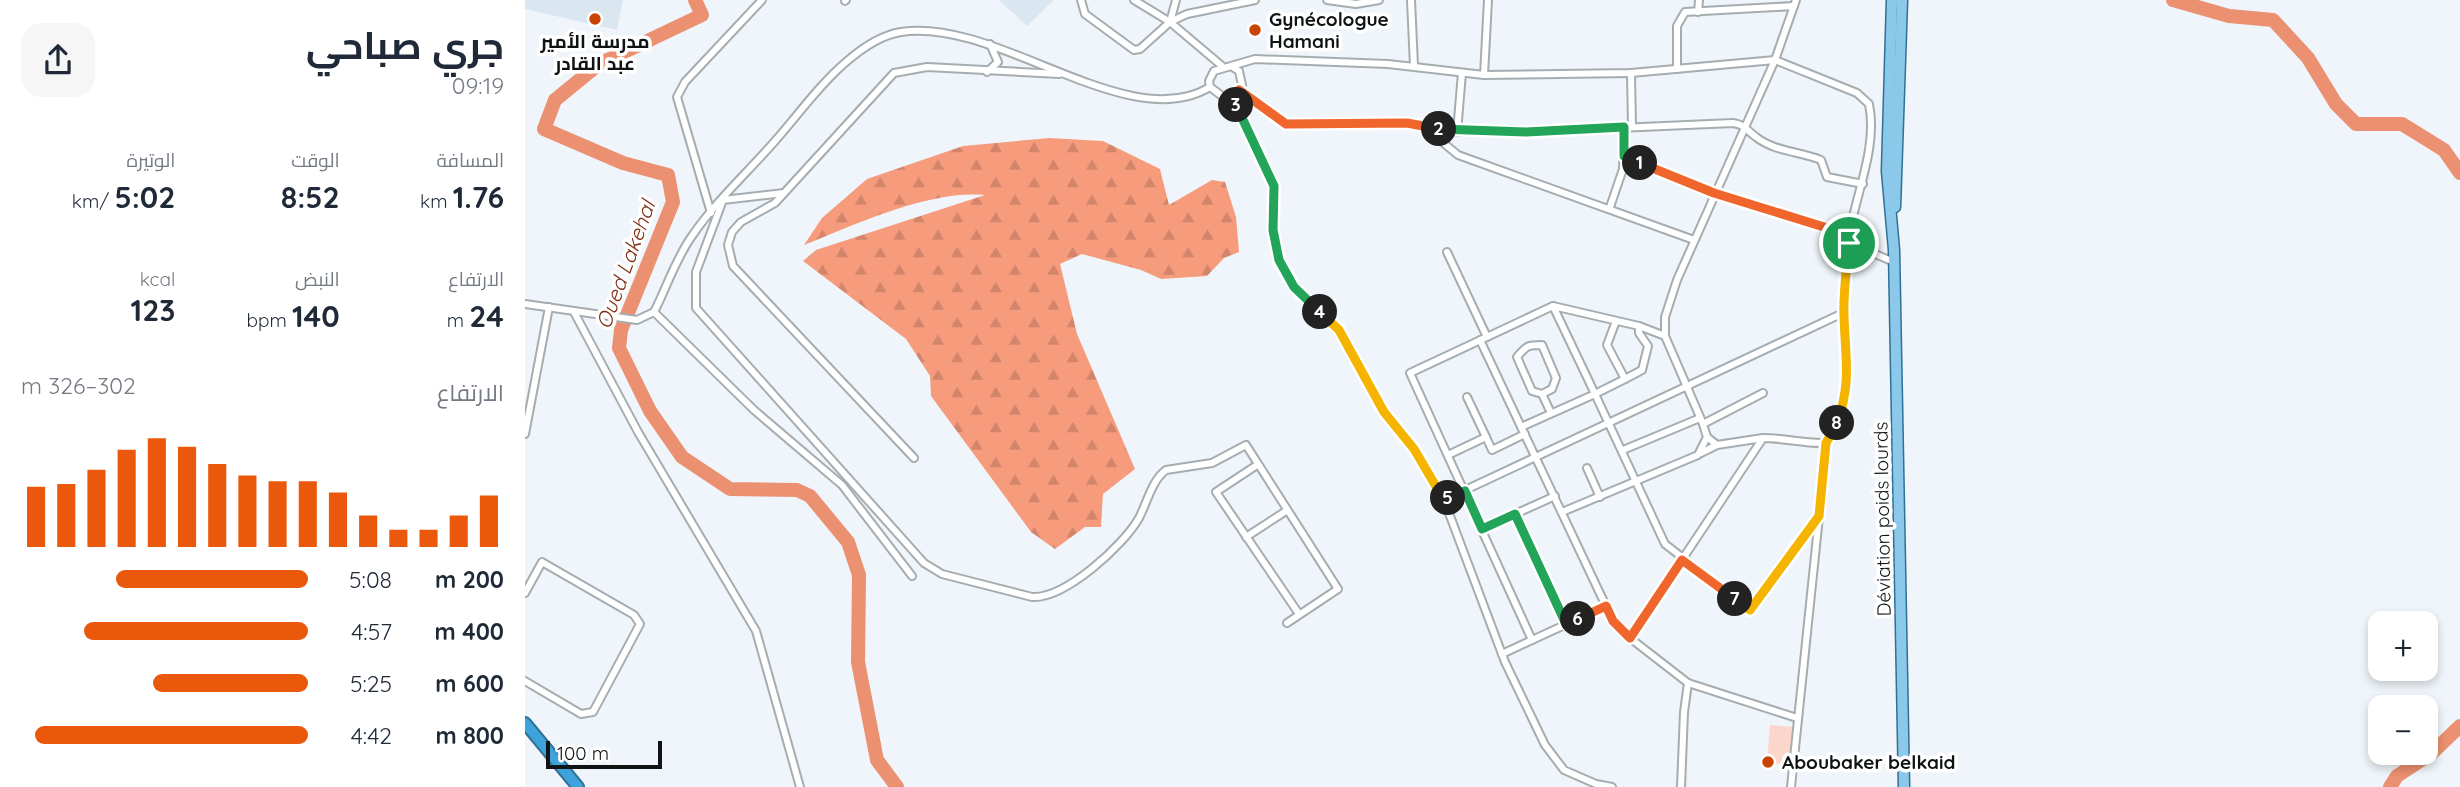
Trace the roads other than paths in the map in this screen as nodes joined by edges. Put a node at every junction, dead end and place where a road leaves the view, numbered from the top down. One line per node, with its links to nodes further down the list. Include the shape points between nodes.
1 (760, 0): 43 (street, via 685,82 677,97)
2 (1081, 0): 17 (street, via 1085,14 1134,50)
3 (1134, 0): 17 (street)
4 (1176, 0): 17 (street)
5 (1255, 0): 17 (street)
6 (1327, 0): 7 (street, via 1356,4)
7 (1379, 0)
8 (1411, 0): 22 (street)
9 (1487, 0): 28 (street)
10 (1699, 0): 16 (street)
11 (1747, 0): 15 (street)
12 (1892, 0): 47 (main road, Déviation poids lourds, via 1887,171)
13 (1902, 0): 47 (main road, Déviation poids lourds)
14 (1795, 3): 15 (street); 19 (street)
15 (1746, 9): 16 (street)
16 (1698, 12): 23 (street, via 1680,16)
17 (1170, 22): 20 (street)
18 (990, 44): 24 (street, via 998,62); 27 (street); 41 (street, via 945,32 900,32 883,37 845,63)
19 (1775, 60): 23 (street); 32 (street); 38 (street, via 1857,93 1869,104)
20 (1222, 66): 21 (street); 29 (street, via 1210,78)
21 (1231, 66): 22 (street, via 1255,59); 30 (street, via 1241,75)
22 (1414, 66): 25 (street)
23 (1677, 69): 26 (street)
24 (986, 72): 27 (street); 39 (street, via 927,67 894,73)
25 (1462, 73): 28 (street); 36 (street)
26 (1631, 73): 28 (street); 35 (street)
27 (1064, 74): 29 (street, via 1150,99 1192,97)
28 (1484, 75)
29 (1210, 88): 31 (street, via 1221,96)
30 (1239, 90): 31 (street); 33 (street, via 1286,124 1407,123)
31 (1232, 96): 87 (street, via 1274,186 1275,246 1286,274 1339,330 1384,412 1414,449)
32 (1744, 125): 35 (street); 38 (street, via 1777,149 1821,160 1827,177); 40 (street)
33 (1424, 127): 36 (street); 42 (street, via 1458,155)
34 (1624, 127): 35 (street); 36 (street); 37 (street)
35 (1632, 127)
36 (1457, 131)
37 (1624, 156): 40 (street); 42 (street)
38 (1863, 184): 44 (street)
39 (785, 193): 41 (street); 80 (street, via 732,232 728,245 733,266)
40 (1714, 193): 44 (street); 45 (street)
41 (723, 200): 43 (street); 81 (street, via 696,272 696,308 932,570 1045,597 1120,545 1166,470 1212,463 1245,445)
42 (1610, 208): 45 (street)
43 (711, 213): 54 (street, via 680,254)
44 (1850, 235): 46 (street)
45 (1694, 240): 58 (street, via 1665,317)
46 (1849, 243): 49 (street); 55 (street)
47 (1894, 250): 49 (main road, Déviation poids lourds)
48 (1447, 252): 59 (street)
49 (1894, 262): 113 (main road, Déviation poids lourds)
50 (525, 304): 52 (street)
51 (1553, 306): 56 (street); 59 (street); 64 (street)
52 (549, 307): 53 (street); 70 (street)
53 (574, 312): 54 (street, via 637,320); 109 (street, via 638,432 756,631)
54 (653, 312): 95 (street, via 754,410 842,485)
55 (1843, 313): 61 (street); 74 (street, via 1847,392)
56 (1616, 321): 57 (street); 60 (street, via 1607,345)
57 (1639, 326): 58 (street); 60 (street, via 1649,346 1647,356 1642,370)
58 (1665, 336): 61 (street)
59 (1483, 339): 69 (street); 77 (street, via 1410,373)
60 (1625, 379): 64 (street)
61 (1685, 388): 67 (street); 68 (street)
62 (1763, 393): 67 (street)
63 (1542, 394): 63 (street, via 1532,391 1517,357 1521,348 1531,344 1542,345 1556,378 1552,389); 66 (street)
64 (1595, 394): 66 (street); 68 (street)
65 (1467, 397): 72 (street)
66 (1551, 413): 69 (street)
67 (1701, 421): 71 (street); 76 (street)
68 (1609, 423): 76 (street); 79 (street)
69 (1523, 430): 72 (street, via 1492,450); 79 (street)
70 (525, 434)
71 (1707, 437): 75 (street); 78 (street)
72 (1486, 438): 77 (street)
73 (1763, 438): 74 (street); 75 (street); 94 (street)
74 (1826, 443): 91 (street)
75 (1717, 445): 78 (street)
76 (1623, 450): 83 (street)
77 (1448, 455): 84 (street)
78 (1698, 455): 83 (street)
79 (1537, 457): 84 (street); 85 (street)
80 (914, 458)
81 (1257, 465): 88 (street); 93 (street, via 1216,492)
82 (1587, 468): 86 (street)
83 (1638, 482): 86 (street); 94 (street, via 1657,531)
84 (1465, 491): 87 (street); 92 (street)
85 (1555, 496): 89 (street); 90 (street)
86 (1600, 497): 89 (street)
87 (1444, 500): 103 (street)
88 (1286, 511): 93 (street); 98 (street, via 1338,589)
89 (1562, 512): 97 (street)
90 (1515, 514): 92 (street); 100 (street)
91 (1819, 516): 94 (street, via 1750,610); 106 (street)
92 (1482, 529): 102 (street)
93 (1246, 537): 98 (street)
94 (1682, 560): 101 (street)
95 (912, 576)
96 (525, 593): 104 (street, via 542,562 634,615 640,624 593,712 581,714)
97 (1606, 606): 100 (street); 101 (street)
98 (1299, 614): 99 (street)
99 (1287, 623)
100 (1566, 624): 102 (street)
101 (1630, 638): 105 (street)
102 (1532, 640): 103 (street)
103 (1502, 654): 110 (street, via 1545,745 1564,770)
104 (525, 681)
105 (1688, 683): 106 (street); 111 (street)
106 (1797, 718): 112 (street)
107 (525, 723): 108 (highway)
108 (578, 787)
109 (800, 787)
110 (1612, 787)
111 (1681, 787)
112 (1791, 787)
113 (1904, 787)

